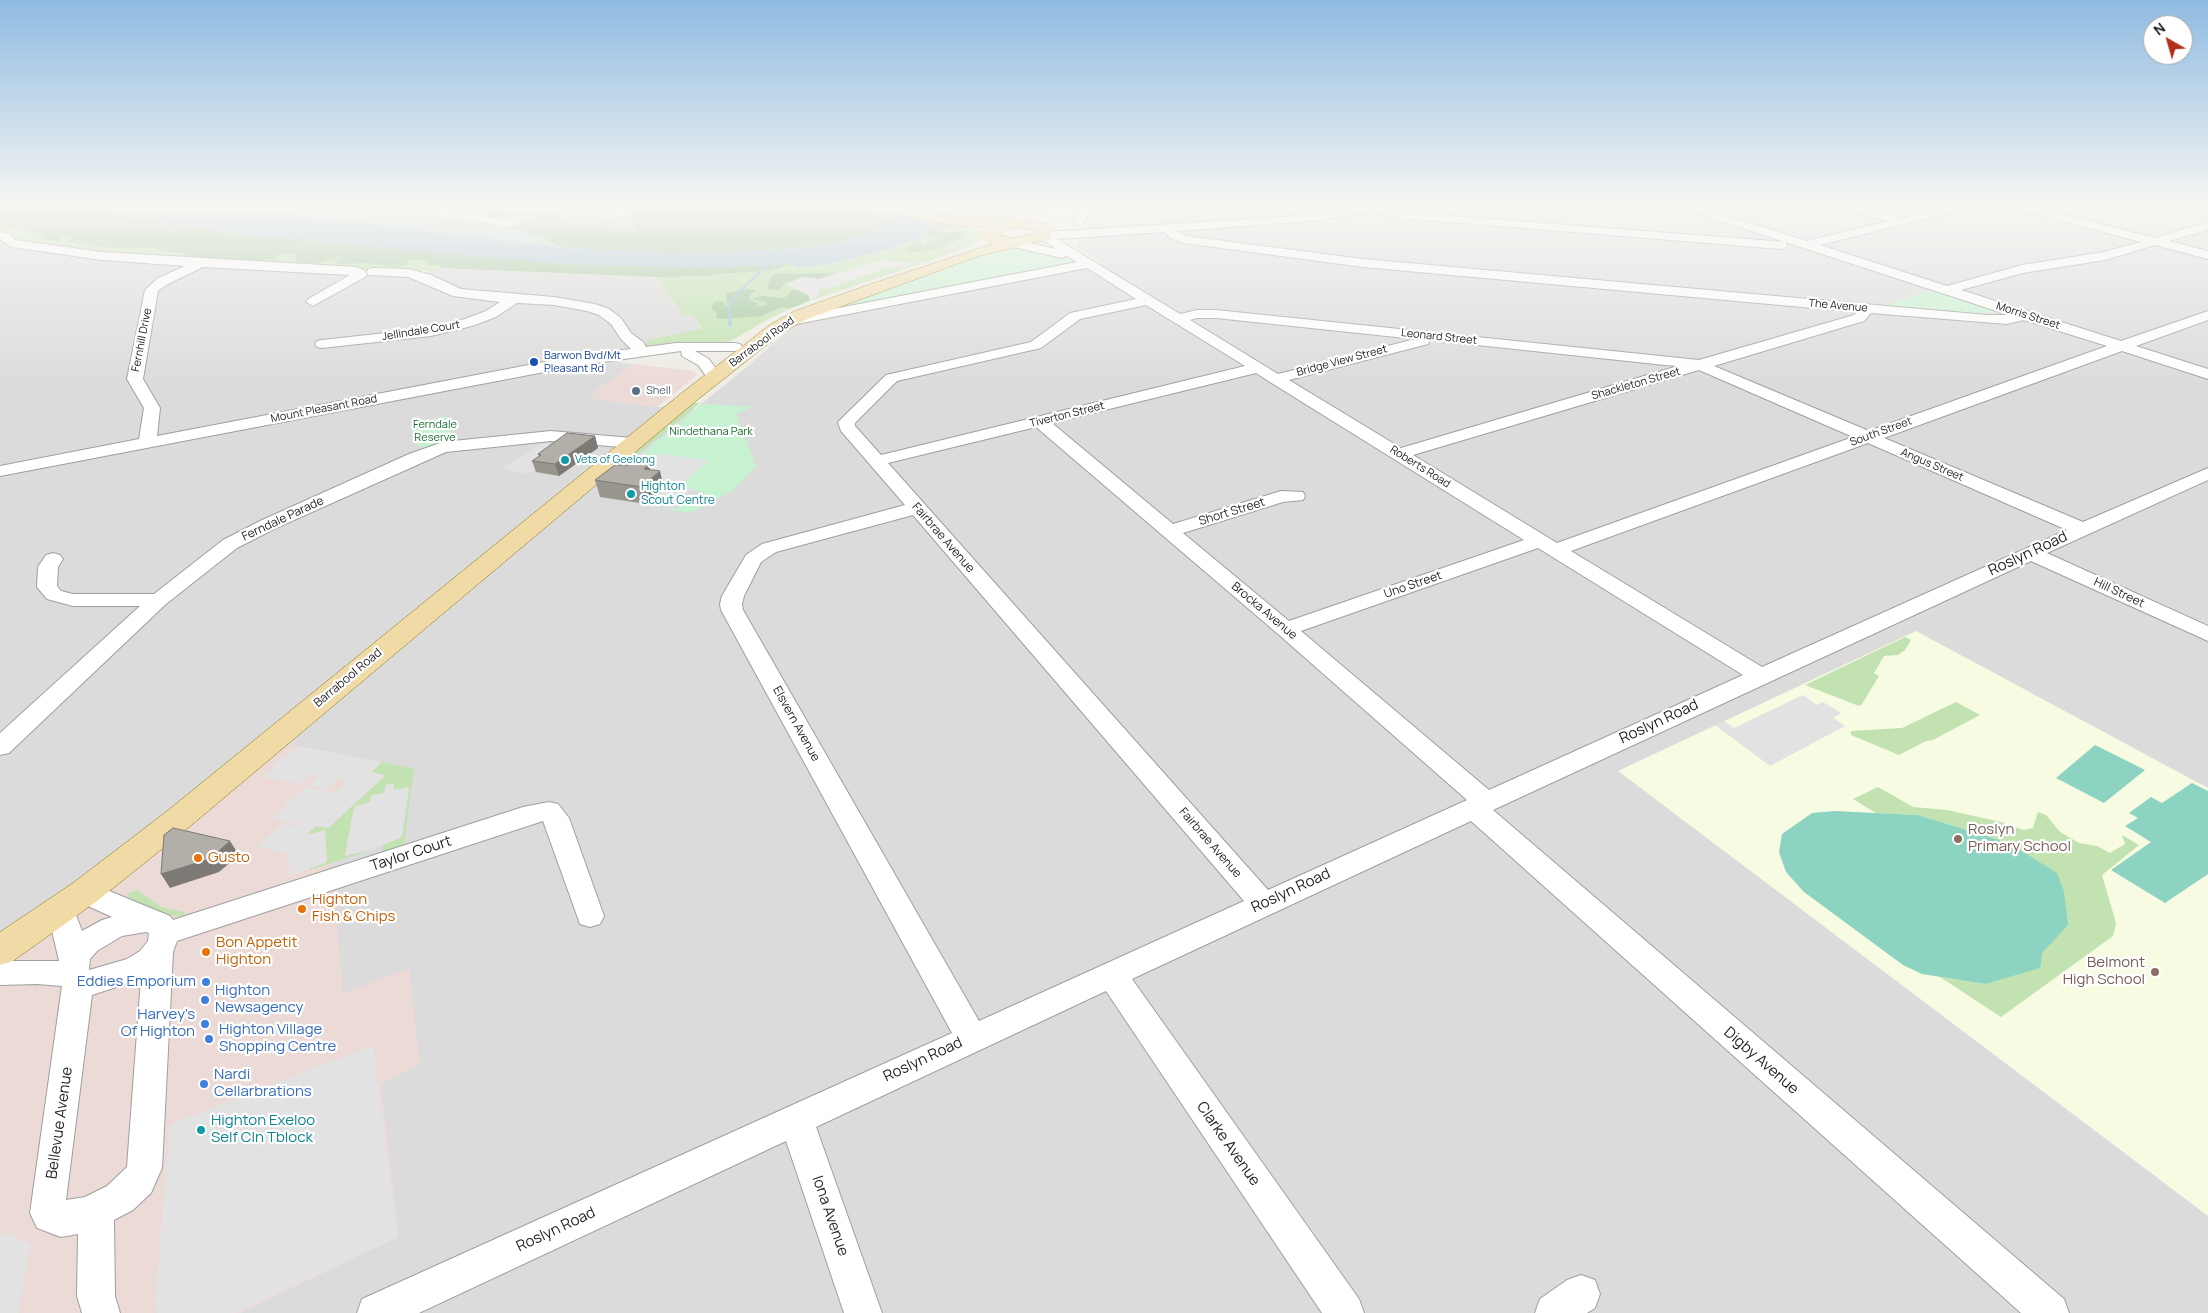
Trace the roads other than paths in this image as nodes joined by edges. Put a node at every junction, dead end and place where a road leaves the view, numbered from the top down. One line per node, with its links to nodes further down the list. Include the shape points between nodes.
1 (197, 265): 34 (street, Fernhill Drive, via 163,281 152,290 134,379 152,408)
2 (243, 265): 10 (street)
3 (918, 265): 23 (main road, Barrabool Road, via 785,314 759,329)
4 (942, 265): 16 (main road, Barrabool Road)
5 (1063, 265): 16 (street)
6 (1092, 265): 13 (street, Roberts Road)
7 (1387, 265): 15 (street, The Avenue)
8 (1871, 265): 11 (street, Morris Street)
9 (2046, 265): 11 (street)
10 (363, 272): 12 (street, via 409,273 458,293); 14 (street)
11 (1948, 290): 17 (street, Morris Street)
12 (514, 299): 21 (street, Jellindale Court, via 491,314 432,332); 24 (street, via 554,301 604,312 616,321)
13 (1148, 300): 19 (street, Roberts Road); 37 (street, Fairbrae Avenue, via 1074,316 1036,345 892,378 846,422)
14 (313, 302)
15 (1861, 308): 17 (street, The Avenue, via 2006,320); 26 (street, Shackleton Street, via 1864,313 1859,318)
16 (818, 313): 23 (main road, Barrabool Road, via 786,322)
17 (2024, 315): 22 (street, Morris Street)
18 (2208, 315): 22 (street, South Street)
19 (1178, 319): 20 (street, Leonard Street, via 1216,314); 27 (street, Roberts Road)
20 (1438, 337): 26 (street, Leonard Street); 30 (street, Bridge View Street)
21 (322, 344)
22 (2122, 346): 29 (street, Morris Street); 33 (street, South Street)
23 (737, 351): 24 (street, Mount Pleasant Road, via 676,347); 25 (street, Mount Pleasant Road); 28 (main road, Barrabool Road); 31 (main road, Barrabool Road)
24 (638, 352): 25 (street, Mount Pleasant Road); 34 (street, Mount Pleasant Road, via 548,366)
25 (687, 353): 28 (street, via 704,362)
26 (1700, 365): 33 (street, Angus Street); 36 (street, Shackleton Street)
27 (1258, 368): 30 (street, Roberts Road); 32 (street, Tiverton Street)
28 (710, 373): 31 (main road, Barrabool Road)
29 (2208, 374)
30 (1276, 379): 36 (street, Roberts Road)
31 (690, 396): 35 (main road, Barrabool Road)
32 (1040, 422): 37 (street, Tiverton Street); 43 (street, Brocka Avenue)
33 (1868, 437): 42 (street, Angus Street); 44 (street, South Street)
34 (147, 443): 38 (street, Mount Pleasant Road)
35 (632, 443): 47 (street, Ferndale Parade, via 551,436 459,445 430,452 247,534 212,557); 53 (main road, Barrabool Road, via 185,814)
36 (1399, 454): 44 (street, Roberts Road)
37 (876, 461): 41 (street, Fairbrae Avenue)
38 (0, 471)
39 (2208, 473): 42 (street, Roslyn Road)
40 (1296, 496): 43 (street, Short Street, via 1281,497)
41 (917, 508): 54 (street, Fairbrae Avenue); 61 (street, Elsvern Avenue, via 769,548 753,559 731,604)
42 (2082, 529): 45 (street, Roslyn Road)
43 (1169, 531): 48 (street, Brocka Avenue)
44 (1547, 545): 48 (street, Uno Street); 50 (street, Roberts Road)
45 (2030, 552): 49 (street, Hill Street); 50 (street, Roslyn Road)
46 (53, 559): 47 (street, via 48,567 47,586 54,595 73,600)
47 (159, 600): 51 (street, Ferndale Parade)
48 (1286, 629): 52 (street, Brocka Avenue)
49 (2208, 634)
50 (1760, 676): 52 (street, Roslyn Road)
51 (0, 747)
52 (1480, 805): 54 (street, Roslyn Road); 68 (street, Digby Avenue)
53 (73, 901): 56 (street); 57 (main road, Barrabool Road); 58 (street, Bellevue Avenue, via 69,936)
54 (1264, 904): 60 (street, Roslyn Road)
55 (590, 916): 56 (street, Taylor Court, via 556,818 549,811)
56 (158, 936): 58 (street, via 146,962 122,974 89,983); 58 (street, via 128,923 107,931 78,952); 63 (street, Bellevue Avenue, via 146,1162 130,1190)
57 (0, 950)
58 (76, 972): 59 (street); 63 (street, Bellevue Avenue, via 47,1208 50,1216 61,1219)
59 (0, 973)
60 (1111, 974): 61 (street, Roslyn Road); 67 (street, Clarke Avenue)
61 (972, 1038): 62 (street, Roslyn Road)
62 (796, 1119): 65 (street, Roslyn Road); 66 (street, Iona Avenue)
63 (96, 1211): 64 (street)
64 (96, 1307)
65 (376, 1313)
66 (864, 1313)
67 (1345, 1313)
68 (2050, 1313)

